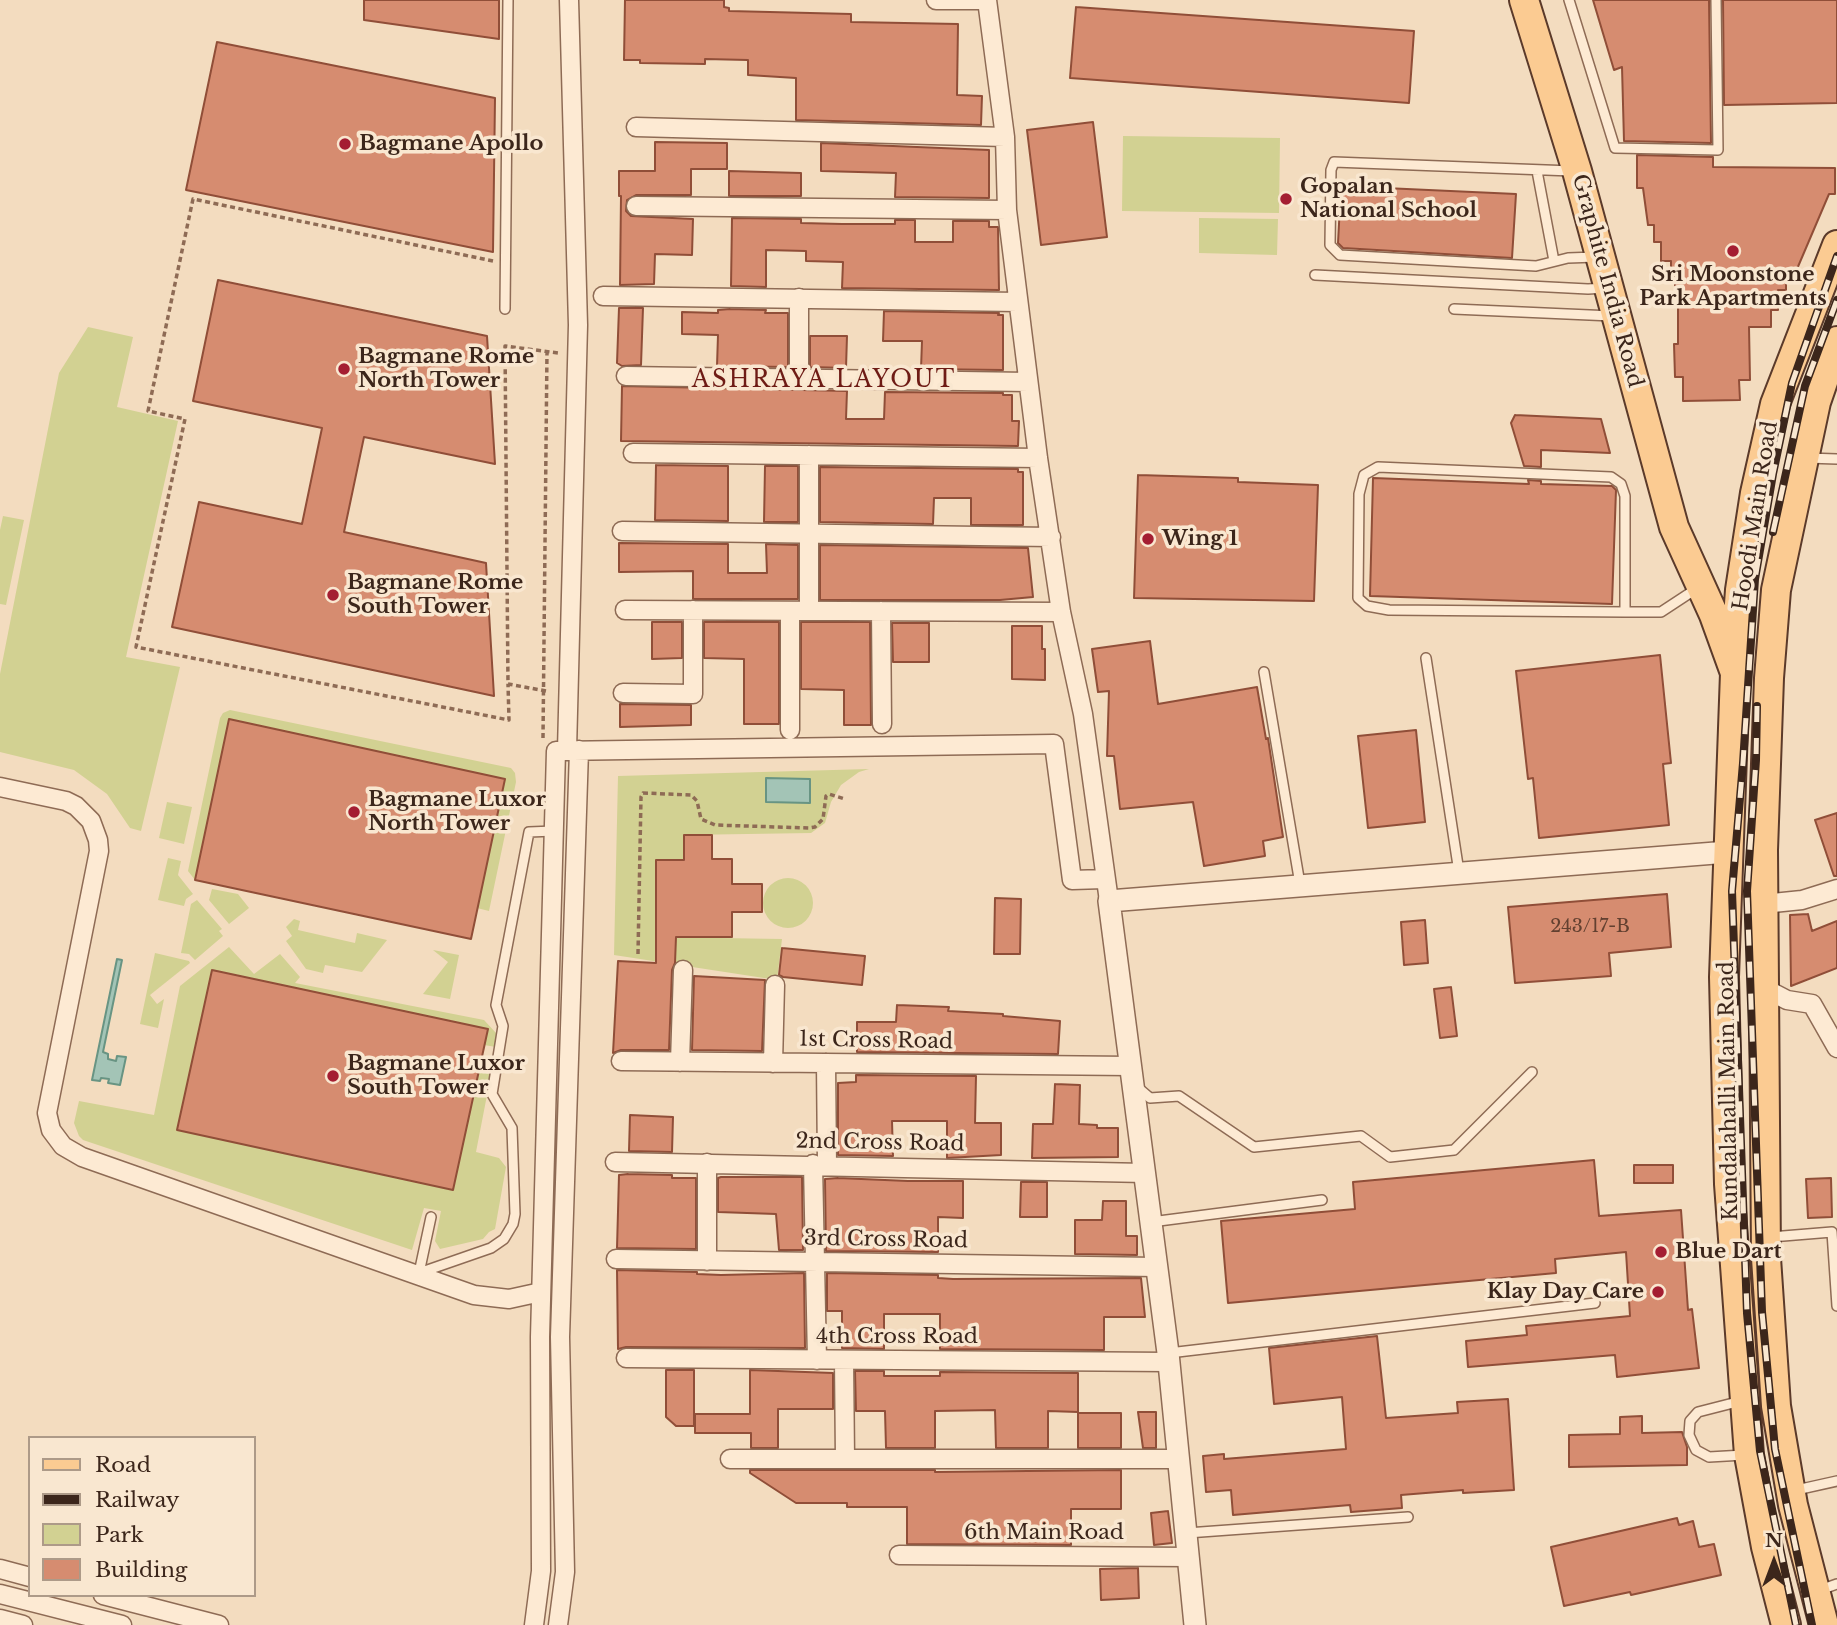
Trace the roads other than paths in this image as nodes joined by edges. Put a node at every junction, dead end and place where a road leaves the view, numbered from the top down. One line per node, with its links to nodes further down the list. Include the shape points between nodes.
1 (508, 0): 22 (lane)
2 (569, 0): 53 (street, via 577,355)
3 (936, 0): 4 (street)
4 (987, 0): 9 (street)
5 (1524, 0): 11 (main road, Graphite India Road)
6 (1569, 0): 7 (lane, via 1615,148 1718,150)
7 (1716, 0)
8 (636, 127): 9 (street)
9 (1005, 137): 13 (street)
10 (1537, 171): 11 (lane); 16 (lane); 16 (lane, via 1334,162 1328,238 1340,255 1536,266)
11 (1577, 171): 15 (main road, Graphite India Road)
12 (636, 206): 13 (street)
13 (1007, 210): 21 (street)
14 (1837, 245): 48 (main road, Hoodi Main Road, via 1775,404 1740,590)
15 (1600, 257): 16 (lane); 18 (main road, Graphite India Road)
16 (1554, 261)
17 (1315, 275): 18 (lane)
18 (1608, 288): 24 (main road, Graphite India Road)
19 (603, 296): 20 (street)
20 (799, 298): 21 (street); 27 (street)
21 (1018, 302): 28 (street)
22 (505, 310)
23 (1454, 310): 24 (lane)
24 (1617, 316): 37 (main road, Graphite India Road, via 1674,527)
25 (1837, 341): 32 (main road, Hoodi Main Road)
26 (626, 376): 27 (street)
27 (799, 379): 28 (street)
28 (1028, 382): 31 (street)
29 (633, 453): 30 (street)
30 (808, 455): 31 (street); 35 (street)
31 (1038, 458): 36 (street)
32 (1803, 458): 33 (lane); 38 (main road, Hoodi Main Road)
33 (1837, 459)
34 (622, 531): 35 (street)
35 (809, 534): 36 (street); 42 (street)
36 (1051, 537): 44 (street)
37 (1695, 574): 45 (lane, via 1661,612); 48 (main road, Kundalahalli Main Road)
38 (1776, 590): 49 (main road, Kundalahalli Main Road)
39 (625, 610): 40 (street)
40 (694, 610): 41 (street); 50 (street, via 693,694)
41 (790, 611): 42 (street); 52 (street)
42 (809, 611): 43 (street)
43 (881, 611): 44 (street); 51 (street)
44 (1061, 612): 58 (street, via 1083,713)
45 (1625, 612): 45 (lane, via 1367,606 1358,598 1359,494 1364,475 1378,467 1611,477 1621,484 1625,496)
46 (1426, 657): 57 (lane)
47 (1264, 672): 59 (lane)
48 (1735, 673): 49 (main road); 56 (main road, Kundalahalli Main Road)
49 (1769, 678): 62 (main road, Kundalahalli Main Road)
50 (623, 693)
51 (882, 724)
52 (790, 730)
53 (567, 751): 55 (street); 58 (street, via 1054,744 1072,880); 115 (street, via 560,1337 565,1572)
54 (0, 787): 86 (street, via 76,806 91,821 98,840 47,1112 55,1138 71,1153)
55 (554, 831): 86 (lane, via 529,832 496,1005 503,1026 492,1094 512,1128 513,1224 504,1239 491,1248); 87 (street)
56 (1728, 852): 57 (street); 94 (main road, Kundalahalli Main Road, via 1724,977 1729,1184)
57 (1459, 873): 59 (street)
58 (1104, 878): 61 (street)
59 (1300, 886): 61 (street)
60 (1837, 889): 62 (street, via 1802,900)
61 (1109, 901): 72 (street)
62 (1763, 904): 65 (main road, Kundalahalli Main Road)
63 (683, 970): 68 (street)
64 (775, 985): 69 (street)
65 (1762, 987): 66 (street, via 1787,1000 1812,1004); 81 (main road, Kundalahalli Main Road)
66 (1837, 1048)
67 (621, 1061): 68 (street, 1st Cross Road)
68 (680, 1062): 69 (street, 1st Cross Road)
69 (773, 1063): 70 (street, 1st Cross Road)
70 (826, 1063): 72 (street, 1st Cross Road); 75 (street)
71 (1532, 1072): 72 (lane, via 1454,1150 1390,1157 1361,1136 1254,1147 1180,1096 1150,1098)
72 (1132, 1075): 76 (street)
73 (615, 1161): 74 (street, 2nd Cross Road)
74 (707, 1163): 75 (street, 2nd Cross Road); 83 (street)
75 (820, 1164): 76 (street, 2nd Cross Road); 84 (street)
76 (1145, 1173): 79 (street)
77 (1322, 1200): 79 (lane)
78 (431, 1217): 86 (lane)
79 (1151, 1222): 85 (street)
80 (1835, 1229): 81 (lane); 89 (lane)
81 (1766, 1238): 100 (main road, Kundalahalli Main Road, via 1776,1406)
82 (616, 1259): 83 (street, 3rd Cross Road)
83 (707, 1261): 84 (street, 3rd Cross Road)
84 (815, 1262): 85 (street, 3rd Cross Road); 92 (street)
85 (1156, 1267): 90 (street)
86 (416, 1274): 87 (street, via 491,1299)
87 (541, 1292): 114 (street, via 541,1571)
88 (1595, 1303): 90 (lane)
89 (1837, 1306)
90 (1168, 1357): 93 (street, 4th Cross Road); 98 (street)
91 (626, 1358): 92 (street, 4th Cross Road)
92 (817, 1360): 93 (street, 4th Cross Road)
93 (844, 1360): 97 (street)
94 (1746, 1401): 95 (main road, Kundalahalli Main Road); 95 (lane, via 1698,1412 1690,1421 1689,1435 1696,1450 1709,1457)
95 (1749, 1455): 117 (main road, Kundalahalli Main Road)
96 (730, 1459): 97 (street)
97 (845, 1459): 98 (street)
98 (1180, 1459): 102 (street)
99 (1837, 1481): 100 (lane)
100 (1791, 1492): 107 (main road, Kundalahalli Main Road)
101 (1408, 1517): 102 (lane)
102 (1187, 1533): 104 (street)
103 (899, 1555): 104 (street, 6th Main Road)
104 (1189, 1557): 116 (street)
105 (0, 1569): 106 (street)
106 (28, 1576)
107 (1826, 1588): 118 (main road, Kundalahalli Main Road)
108 (0, 1594): 112 (street)
109 (111, 1597): 113 (street)
110 (0, 1619): 111 (street)
111 (23, 1625)
112 (122, 1625)
113 (219, 1625)
114 (534, 1625)
115 (558, 1625)
116 (1195, 1625)
117 (1786, 1625)
118 (1824, 1625)

